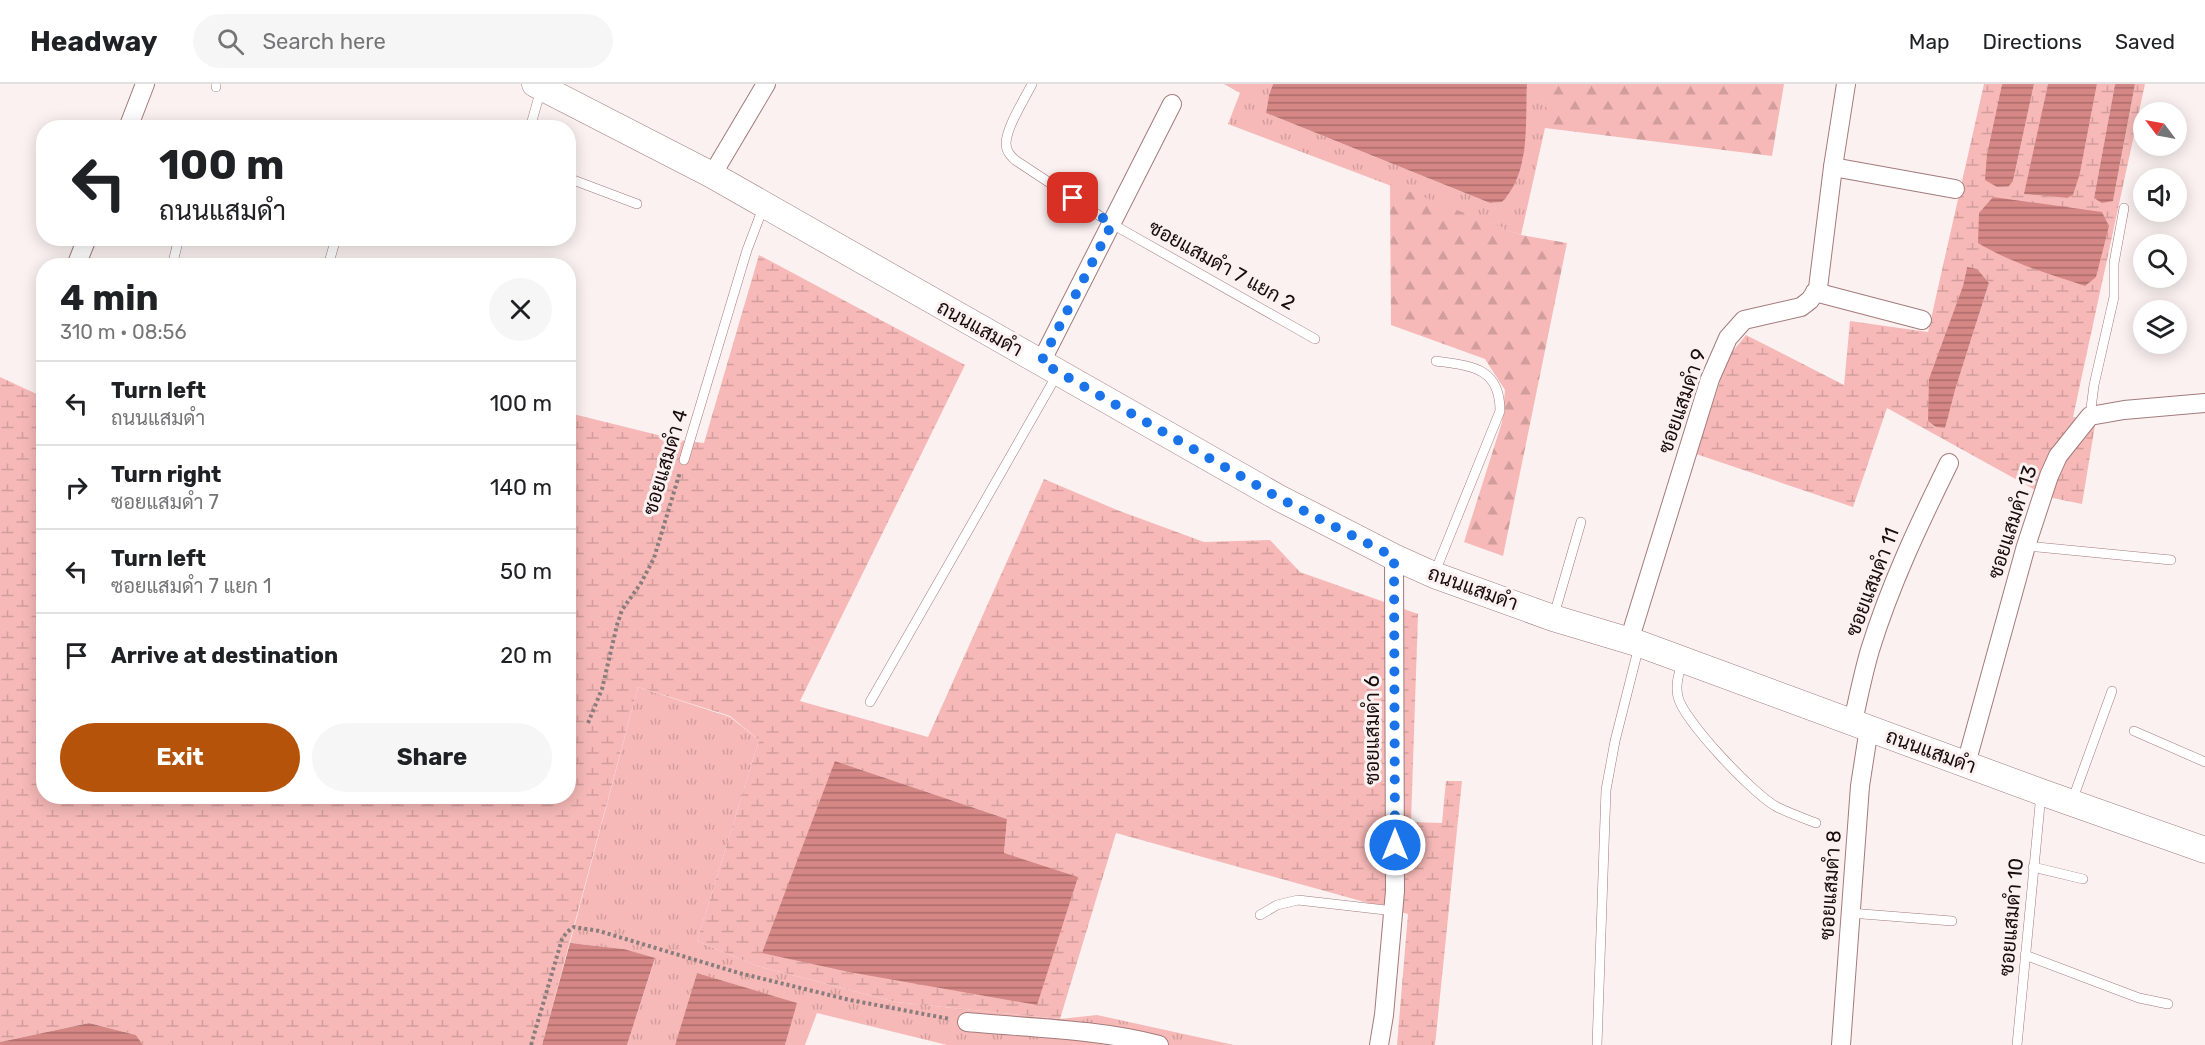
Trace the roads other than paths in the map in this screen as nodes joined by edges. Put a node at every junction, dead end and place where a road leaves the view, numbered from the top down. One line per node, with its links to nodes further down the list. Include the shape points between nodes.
1 (144, 84): 7 (street)
2 (766, 84): 10 (street)
3 (1032, 84): 16 (lane, ซอยแสมดำ 7 แยก 2, via 1008,135 1007,152)
4 (1846, 84): 9 (street)
5 (538, 86): 8 (lane); 10 (street, ถนนแสมดำ)
6 (1172, 104): 16 (street)
7 (131, 120)
8 (532, 120)
9 (1833, 167): 12 (street); 17 (street)
10 (711, 175): 14 (street, ถนนแสมดำ)
11 (576, 181): 13 (lane)
12 (1955, 189)
13 (637, 204)
14 (764, 206): 21 (street, ถนนแสมดำ); 24 (lane, ซอยแสมดำ 4)
15 (2124, 208): 23 (lane, via 2114,264 2114,297)
16 (1112, 224): 19 (lane, ซอยแสมดำ 7 แยก 2); 21 (street)
17 (1815, 292): 18 (street); 32 (street, ซอยแสมดำ 9, via 1801,307 1744,320 1728,338 1710,379)
18 (1922, 320)
19 (1315, 339)
20 (1436, 361): 30 (lane, via 1482,371 1500,395 1500,411)
21 (1050, 367): 28 (street, ถนนแสมดำ, via 1279,498); 35 (lane)
22 (2205, 403): 23 (street)
23 (2090, 416): 27 (street, ซอยแสมดำ 13, via 2058,456)
24 (684, 460)
25 (1949, 463): 36 (street, ซอยแสมดำ 11, via 1910,541 1869,652)
26 (1581, 522): 31 (lane)
27 (2026, 546): 29 (lane); 39 (street, ซอยแสมดำ 13)
28 (1394, 557): 30 (street, ถนนแสมดำ); 46 (street, ซอยแสมดำ 6)
29 (2171, 560)
30 (1434, 574): 31 (street, ถนนแสมดำ)
31 (1553, 618): 32 (street, ถนนแสมดำ)
32 (1634, 643): 33 (street, ถนนแสมดำ); 55 (lane, via 1606,790)
33 (1683, 660): 36 (street, ถนนแสมดำ); 42 (lane, via 1677,679 1678,698 1690,719 1753,790 1776,807)
34 (2112, 691): 41 (lane)
35 (870, 702)
36 (1861, 725): 39 (street, ถนนแสมดำ); 47 (street, ซอยแสมดำ 8)
37 (2134, 732): 38 (lane)
38 (2205, 762)
39 (1966, 764): 40 (street, ถนนแสมดำ)
40 (2041, 792): 41 (street, ถนนแสมดำ); 44 (lane, ซอยแสมดำ 10)
41 (2071, 803): 43 (street, ถนนแสมดำ)
42 (1816, 823)
43 (2205, 850)
44 (2033, 867): 45 (lane); 50 (lane, ซอยแสมดำ 10)
45 (2083, 879)
46 (1394, 911): 48 (lane, via 1298,900 1277,905); 54 (street, ซอยแสมดำ 6)
47 (1850, 913): 49 (lane); 56 (street, ซอยแสมดำ 8)
48 (1260, 915)
49 (1952, 921)
50 (2025, 955): 51 (lane, via 2139,998); 57 (lane, ซอยแสมดำ 10)
51 (2168, 1004)
52 (967, 1022): 53 (street, via 1104,1034)
53 (1159, 1045)
54 (1379, 1045)
55 (1597, 1045)
56 (1841, 1045)
57 (2017, 1045)

